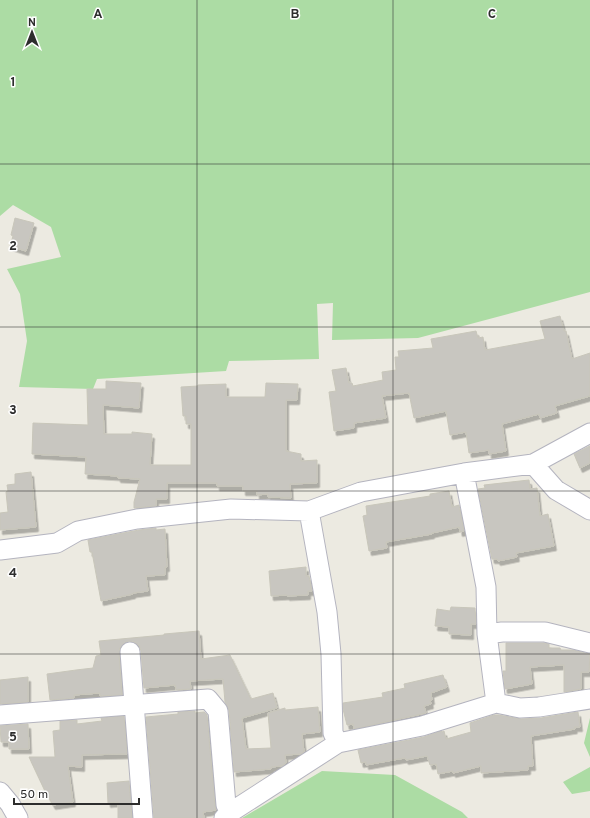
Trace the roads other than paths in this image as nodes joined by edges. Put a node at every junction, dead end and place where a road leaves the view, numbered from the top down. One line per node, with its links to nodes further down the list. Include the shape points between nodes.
1 (590, 434): 2 (street)
2 (533, 464): 3 (street); 4 (street, via 556,490)
3 (464, 473): 5 (street, via 361,492); 7 (street, via 486,587)
4 (590, 510)
5 (310, 511): 6 (street, via 231,509 137,519 78,531 57,543); 14 (street, via 327,612 333,733)
6 (0, 550)
7 (487, 634): 8 (street, via 545,632); 11 (street)
8 (590, 643)
9 (130, 652): 12 (street)
10 (590, 699): 11 (street, via 520,708)
11 (496, 703): 14 (street, via 422,726)
12 (134, 705): 13 (street); 16 (street, via 208,699 218,711); 18 (street)
13 (0, 715)
14 (338, 743): 16 (street)
15 (0, 792): 17 (street)
16 (227, 815)
17 (18, 818)
18 (143, 818)

